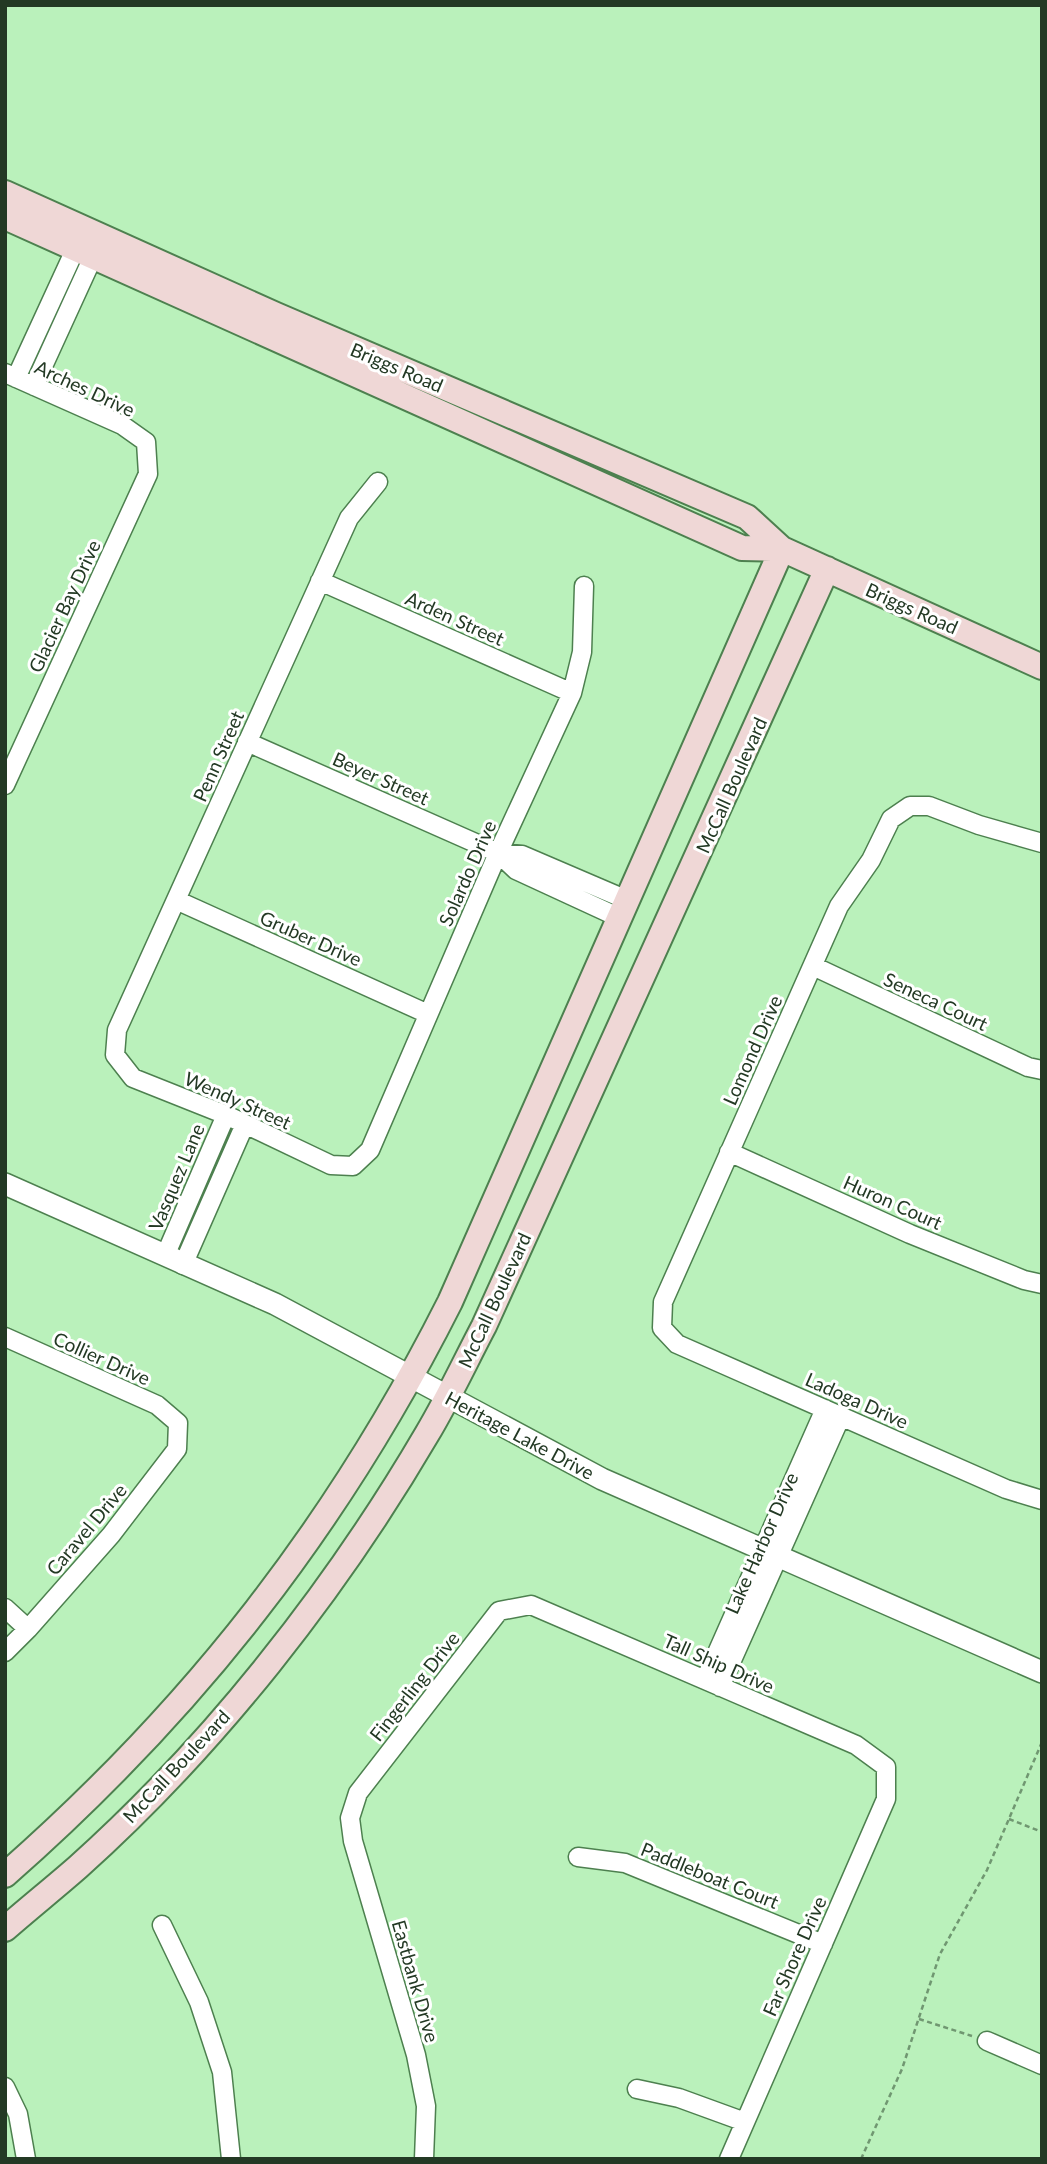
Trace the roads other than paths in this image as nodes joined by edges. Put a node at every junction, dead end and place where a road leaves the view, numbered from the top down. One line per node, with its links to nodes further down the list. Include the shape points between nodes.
1 (5, 193): 3 (main road, Briggs Road)
2 (5, 217): 3 (main road, Briggs Road)
3 (89, 243): 4 (street); 5 (street); 8 (main road, Briggs Road, via 742,548)
4 (10, 376): 5 (street, Arches Drive)
5 (34, 386): 6 (street, Arches Drive, via 122,425)
6 (146, 442): 15 (street, Glacier Bay Drive, via 148,474)
7 (378, 482): 10 (street, Penn Street, via 349,518)
8 (782, 548): 9 (main road, Briggs Road); 19 (main road, McCall Boulevard)
9 (827, 569): 12 (main road, Briggs Road); 34 (main road, McCall Boulevard, via 490,1313)
10 (320, 581): 13 (street, Arden Street); 14 (street, Penn Street)
11 (584, 586): 13 (street, Solardo Drive, via 582,652)
12 (1042, 667)
13 (572, 693): 17 (street, Solardo Drive)
14 (247, 742): 17 (street, Beyer Street); 18 (street, Penn Street)
15 (5, 785)
16 (1042, 843): 20 (street, Lomond Drive, via 929,806 910,806 891,819 839,906)
17 (498, 853): 19 (street, Beyer Street, via 522,855); 21 (street, Solardo Drive)
18 (176, 900): 21 (street, Gruber Drive); 22 (street, Penn Street, via 117,1030)
19 (624, 909): 33 (main road, McCall Boulevard, via 450,1302)
20 (813, 966): 23 (street, Seneca Court); 26 (street, Lomond Drive)
21 (428, 1014): 27 (street, Solardo Drive, via 370,1150)
22 (115, 1055): 24 (street, Wendy Street, via 133,1078)
23 (1042, 1070)
24 (226, 1115): 25 (street, Wendy Street); 29 (street, Vasquez Lane)
25 (245, 1124): 27 (street, Wendy Street, via 331,1165); 29 (street)
26 (729, 1152): 30 (street, Huron Court, via 910,1234); 31 (street, Lomond Drive, via 663,1302)
27 (354, 1166)
28 (5, 1184): 29 (street, Heritage Lake Drive)
29 (174, 1260): 33 (street, Heritage Lake Drive, via 275,1304)
30 (1042, 1283)
31 (662, 1328): 35 (street, Ladoga Drive, via 677,1344)
32 (5, 1337): 36 (street, Collier Drive, via 157,1405)
33 (411, 1377): 34 (street, Heritage Lake Drive); 48 (main road, McCall Boulevard, via 304,1547 209,1671 116,1771)
34 (447, 1396): 38 (street, Heritage Lake Drive, via 602,1479); 50 (main road, McCall Boulevard, via 343,1562 242,1696 138,1809)
35 (833, 1413): 37 (street, Ladoga Drive, via 1006,1489); 38 (street, Lake Harbor Drive)
36 (178, 1423): 41 (street, Caravel Drive, via 177,1448)
37 (1042, 1500)
38 (770, 1554): 43 (street, Heritage Lake Drive); 44 (street, Lake Harbor Drive)
39 (531, 1605): 44 (street, Tall Ship Drive); 46 (street, Fingerling Drive, via 499,1611 358,1793)
40 (5, 1608): 41 (street)
41 (29, 1629): 42 (street, Caravel Drive)
42 (5, 1652)
43 (1042, 1672)
44 (712, 1684): 45 (street, Tall Ship Drive, via 856,1745)
45 (886, 1767): 51 (street, Far Shore Drive, via 886,1799)
46 (350, 1818): 59 (street, Eastbank Drive, via 416,2055 426,2106)
47 (578, 1857): 51 (street, Paddleboat Court, via 625,1863)
48 (5, 1875)
49 (162, 1925): 58 (street, via 199,2002 222,2072)
50 (5, 1929)
51 (822, 1944): 56 (street, Far Shore Drive)
52 (987, 2041): 53 (street)
53 (1042, 2065)
54 (5, 2087): 57 (street, via 18,2115)
55 (637, 2089): 56 (street, via 679,2098)
56 (745, 2122): 60 (street, Far Shore Drive)
57 (26, 2159)
58 (231, 2159)
59 (425, 2159)
60 (729, 2159)

